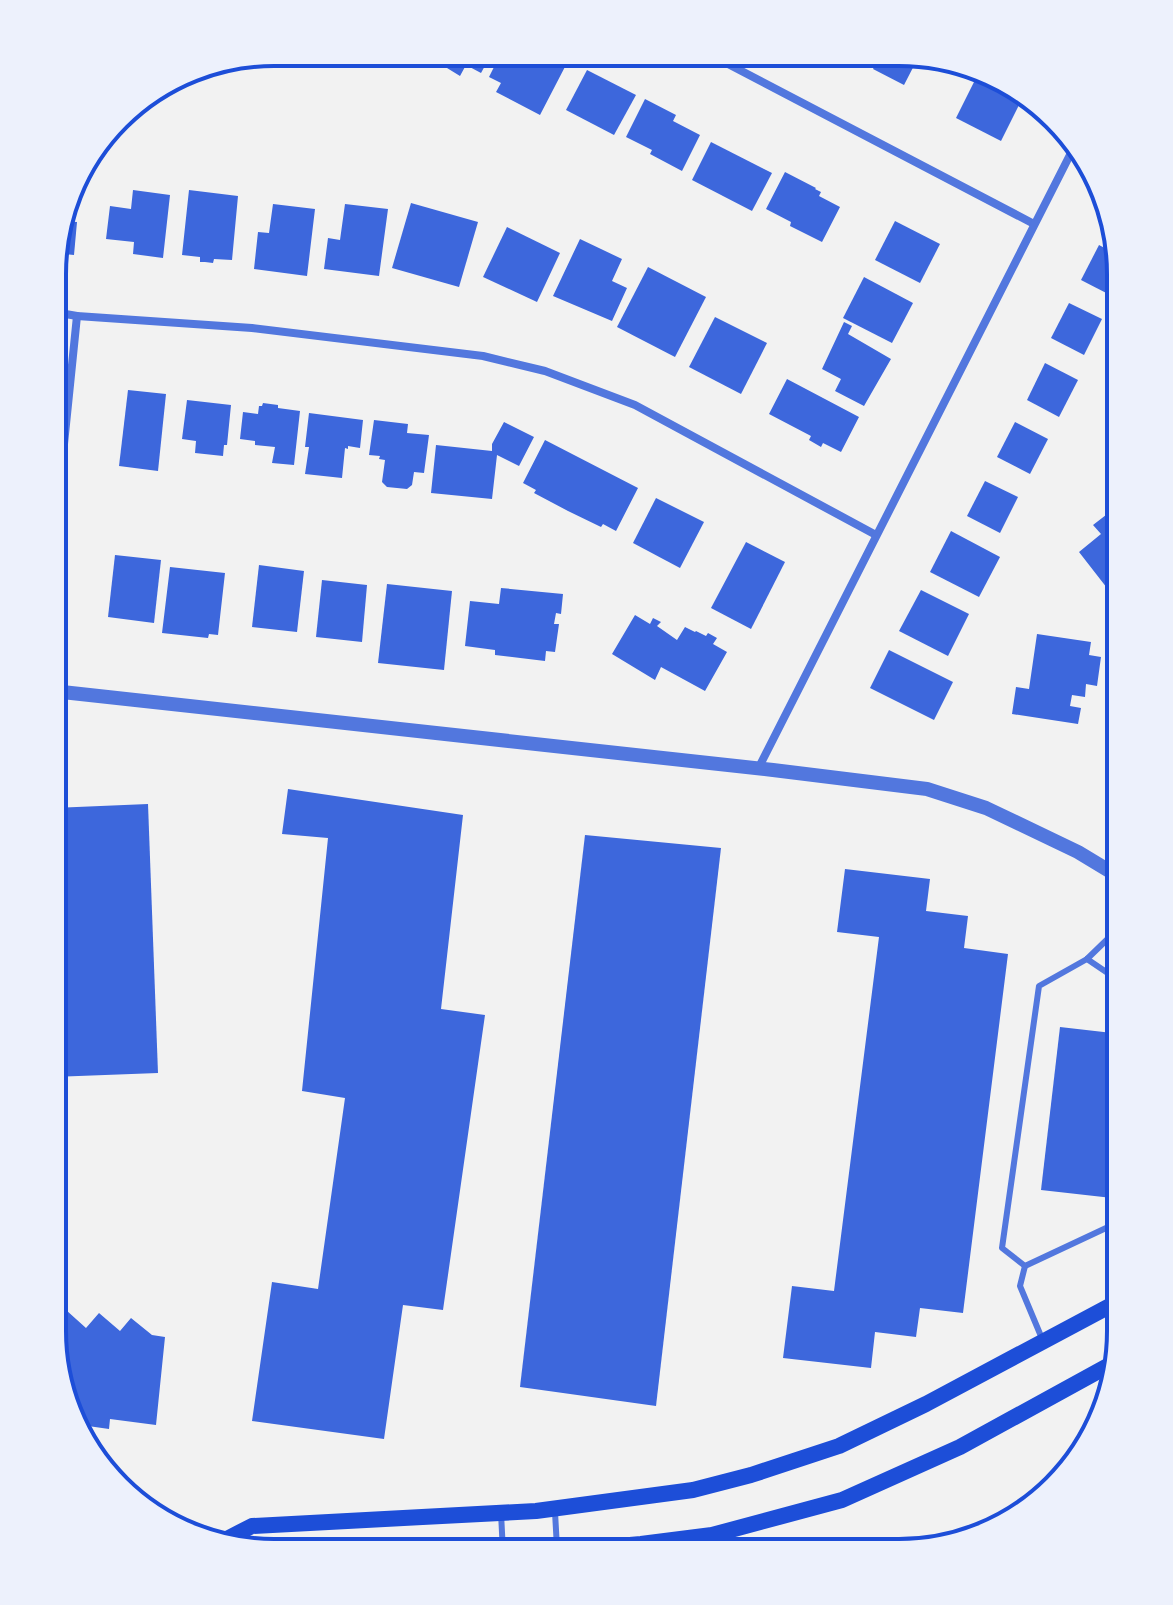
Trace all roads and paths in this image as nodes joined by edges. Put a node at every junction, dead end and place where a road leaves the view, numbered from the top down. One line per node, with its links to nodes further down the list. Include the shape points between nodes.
1 (732, 66): 3 (street)
2 (1069, 156): 3 (street)
3 (1034, 224): 7 (street)
4 (66, 314): 5 (street)
5 (77, 316): 6 (street); 7 (street, via 252,328 483,356 545,371 635,405)
6 (66, 424)
7 (876, 535): 9 (street)
8 (66, 692): 9 (street)
9 (758, 769): 10 (street, via 927,789 999,814)
10 (1107, 870)
11 (1107, 940): 12 (lane)
12 (1087, 959): 13 (lane); 15 (lane, via 1039,986 1002,1248)
13 (1107, 973)
14 (1107, 1228): 15 (lane)
15 (1025, 1266): 17 (lane, via 1020,1286)
16 (1107, 1307): 17 (main road)
17 (1043, 1341): 19 (main road, via 839,1446 693,1490)
18 (1103, 1368): 24 (main road, via 960,1447 842,1500)
19 (555, 1509): 20 (main road); 23 (lane)
20 (501, 1513): 21 (main road, via 252,1526); 22 (lane)
21 (234, 1535)
22 (502, 1539)
23 (555, 1539)
24 (680, 1539)

